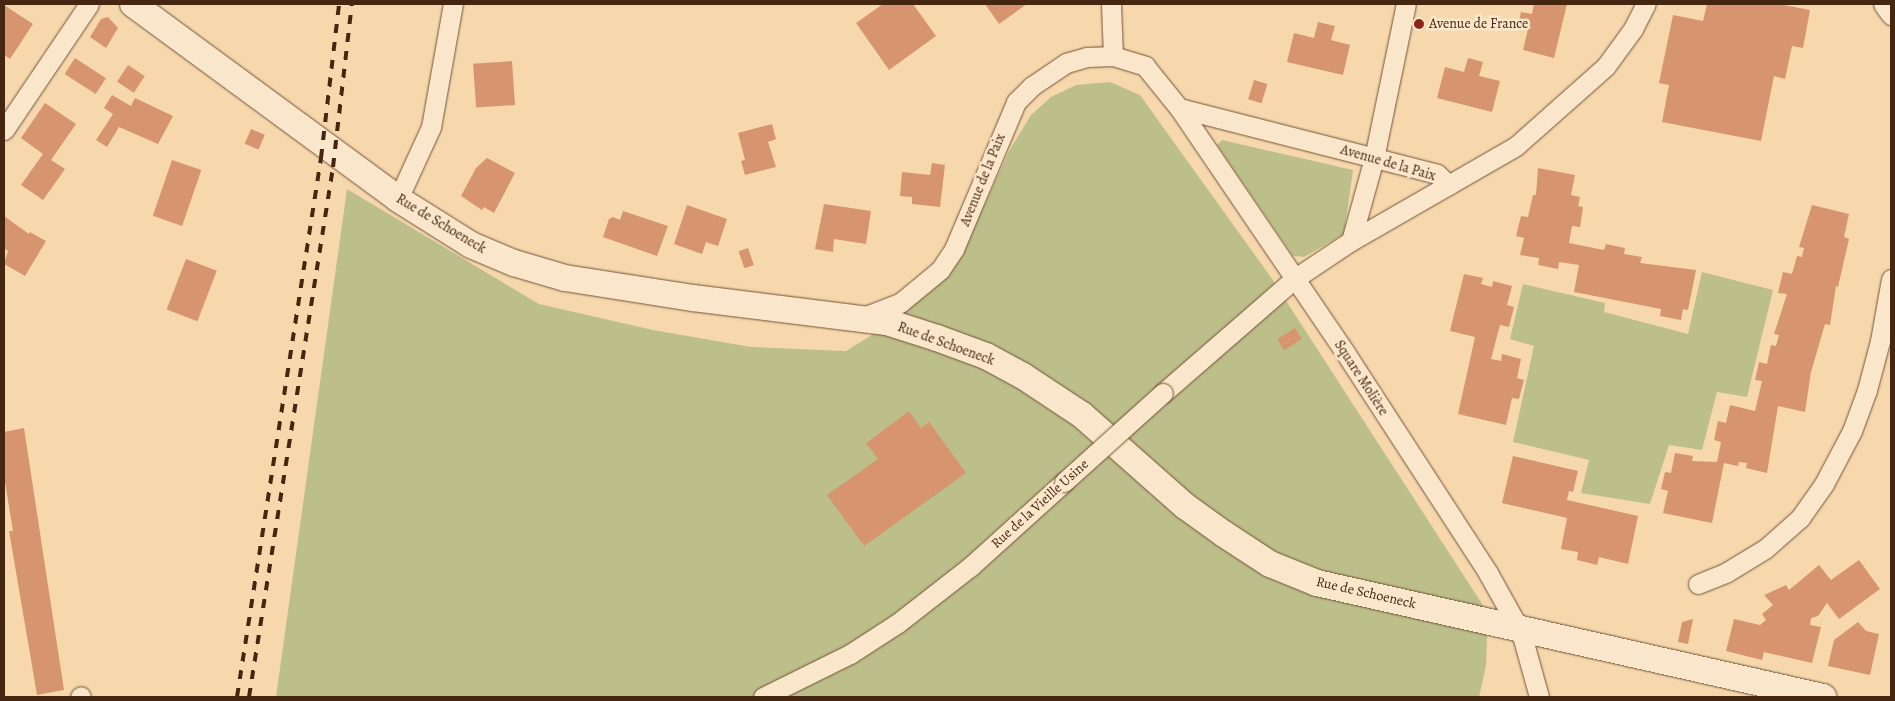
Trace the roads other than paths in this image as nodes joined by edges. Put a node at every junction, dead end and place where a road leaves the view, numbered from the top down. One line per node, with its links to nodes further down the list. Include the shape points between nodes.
1 (89, 4): 11 (street)
2 (133, 4): 14 (main road, Rue de Schoeneck)
3 (453, 4): 14 (street, via 431,127)
4 (1111, 4): 9 (street)
5 (1406, 4): 12 (street)
6 (1646, 4): 13 (street, via 1633,29 1606,66 1564,105 1516,146)
7 (1883, 4): 8 (street)
8 (1891, 15)
9 (1113, 56): 10 (street, Avenue de la Paix, via 1145,66); 18 (street, Avenue de la Paix, via 1086,57 1066,63 1048,73 1016,102 954,249 940,270 900,303)
10 (1179, 108): 12 (street, Avenue de la Paix); 16 (street, Avenue de la Paix)
11 (4, 130)
12 (1374, 158): 13 (street, Avenue de la Paix, via 1437,174); 15 (street)
13 (1449, 185): 15 (street)
14 (398, 199): 18 (main road, Rue de Schoeneck, via 471,245 514,263 565,278)
15 (1351, 241): 16 (street)
16 (1294, 279): 20 (street, Square Molière, via 1488,572); 21 (street, Rue de la Vieille Usine, bridge, via 971,566 898,623 850,654)
17 (1891, 284): 19 (street, via 1866,390 1852,431 1824,484 1800,518 1765,549 1727,572)
18 (858, 318): 20 (main road, Rue de Schoeneck, via 887,322 937,338 986,356 1023,376 1082,415 1185,506 1270,564 1317,583)
19 (1698, 584)
20 (1521, 632): 22 (street, Square Molière); 23 (main road, Rue de Schoeneck)
21 (764, 697)
22 (1539, 697)
23 (1823, 697)

